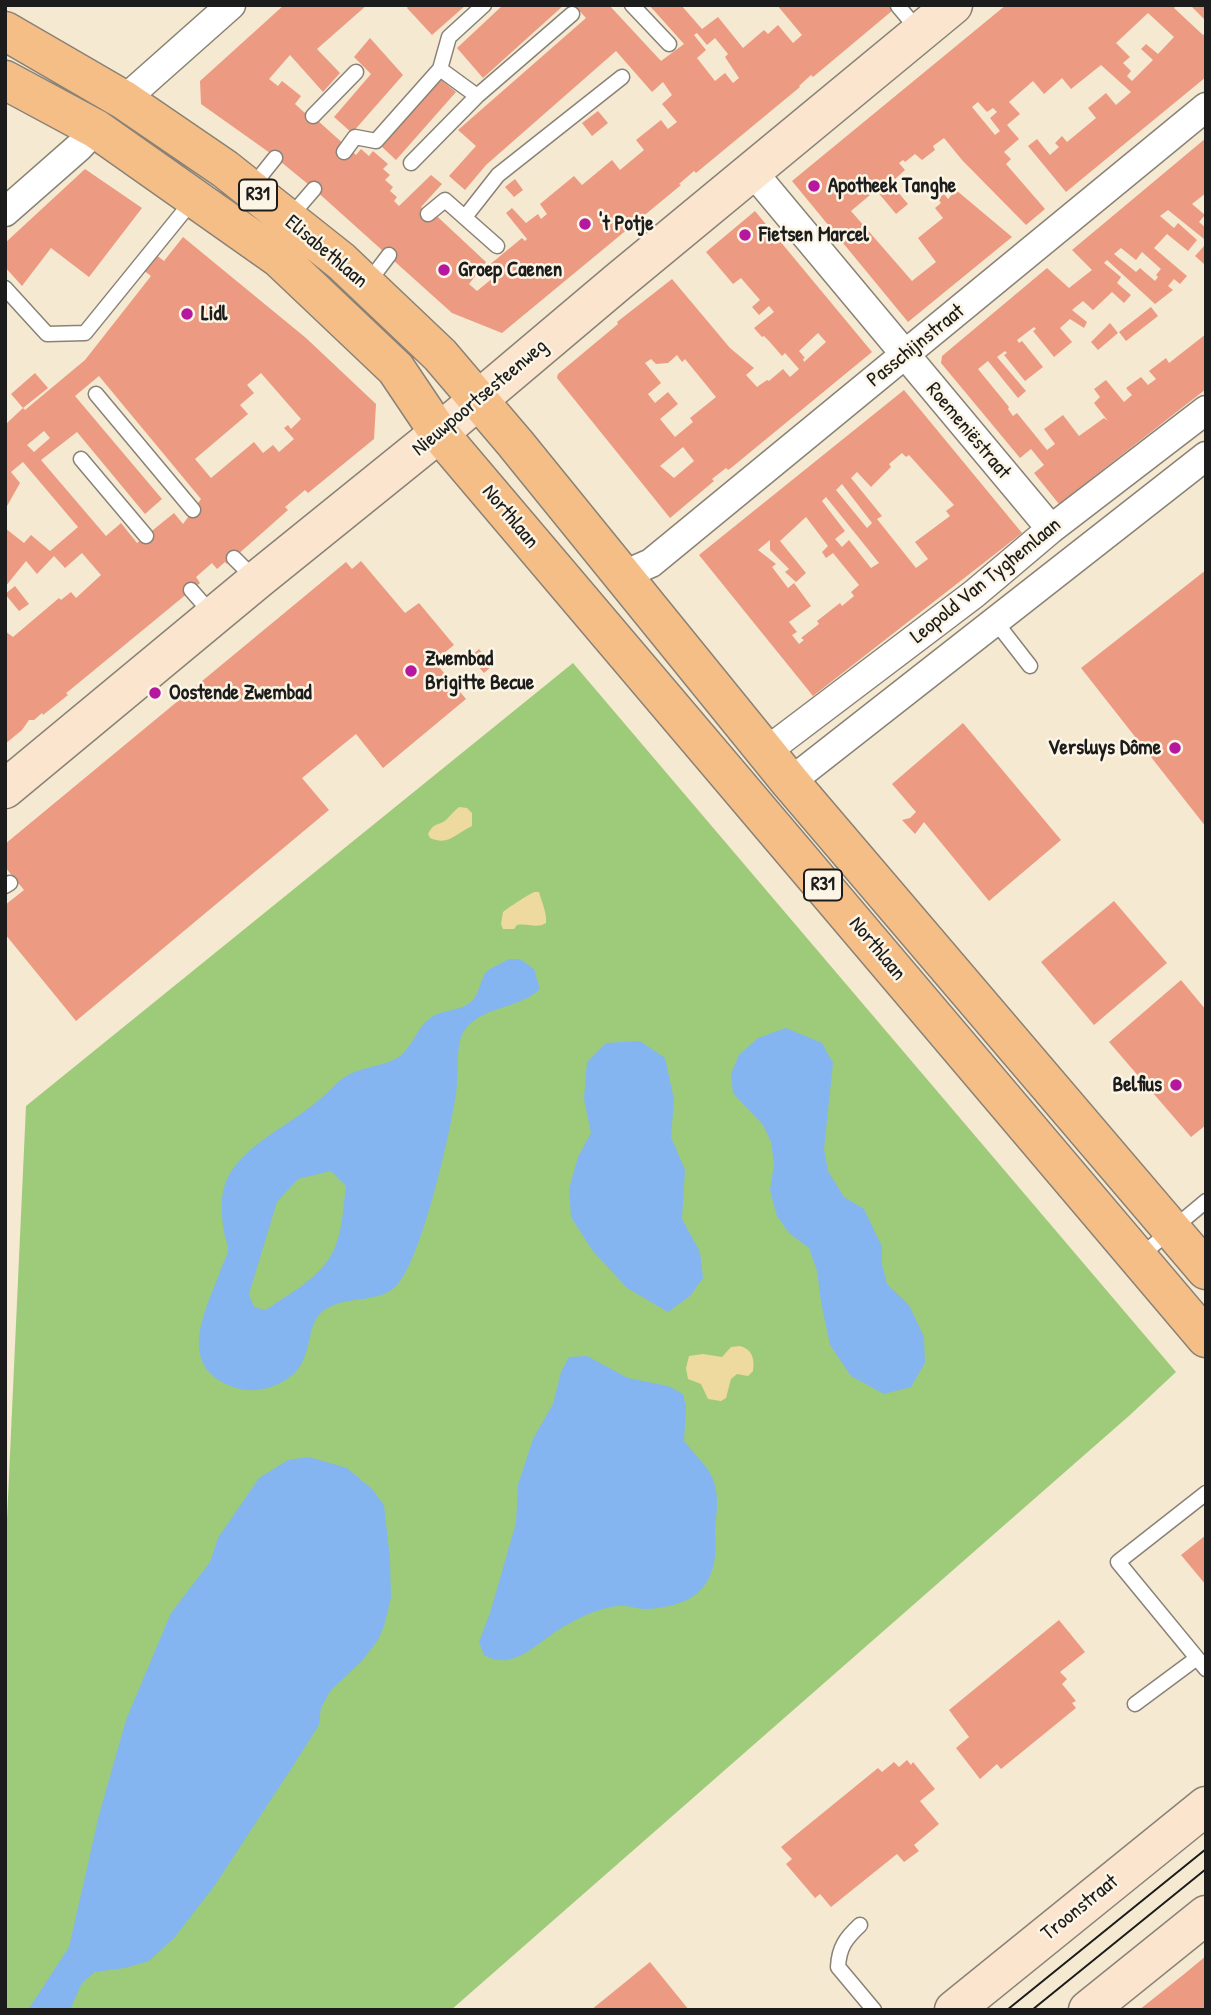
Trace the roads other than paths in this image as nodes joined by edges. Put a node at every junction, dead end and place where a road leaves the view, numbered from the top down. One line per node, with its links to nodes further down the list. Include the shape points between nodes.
1 (231, 5): 14 (street)
2 (484, 5): 9 (lane, via 449,37)
3 (632, 5): 8 (lane)
4 (953, 5): 6 (street, Nieuwpoortsesteenweg)
5 (572, 14): 13 (lane)
6 (909, 19): 21 (street, Nieuwpoortsesteenweg)
7 (5, 31): 14 (main road, Elisabethlaan / R31)
8 (668, 44)
9 (440, 69): 13 (lane); 18 (lane, via 376,141 355,137)
10 (356, 72): 16 (lane)
11 (622, 77): 27 (lane, via 498,174)
12 (5, 80): 17 (main road, Elisabethlaan / R31)
13 (477, 96): 20 (lane)
14 (124, 100): 17 (main road); 22 (main road, Elisabethlaan / R31)
15 (1206, 107): 33 (street, Passchijnstraat)
16 (313, 116)
17 (96, 129): 24 (main road, Elisabethlaan / R31); 25 (street)
18 (344, 152)
19 (275, 158): 22 (lane)
20 (411, 163)
21 (752, 171): 33 (street, Roemeniëstraat); 35 (street, Nieuwpoortsesteenweg)
22 (250, 189): 28 (main road, Elisabethlaan / R31)
23 (314, 189): 28 (lane)
24 (194, 198): 32 (lane, via 85,333 47,334); 37 (main road, Elisabethlaan / R31, via 279,258 396,369)
25 (5, 212)
26 (428, 214): 27 (lane, via 445,200)
27 (464, 217): 29 (lane)
28 (288, 219): 31 (main road, Elisabethlaan / R31)
29 (497, 246)
30 (389, 255): 31 (lane)
31 (366, 285): 35 (main road, Elisabethlaan / R31, via 440,355)
32 (5, 288)
33 (905, 355): 41 (street, Roemeniëstraat); 43 (street, Passchijnstraat, via 651,563)
34 (96, 394): 40 (lane)
35 (477, 400): 37 (street, Nieuwpoortsesteenweg); 43 (main road, Northlaan / R31)
36 (1206, 410): 41 (street, Leopold Van Tyghemlaan)
37 (439, 433): 48 (street, Nieuwpoortsesteenweg, via 203,603); 51 (main road, Northlaan / R31)
38 (1206, 456): 44 (street, Leopold Van Tyghemlaan)
39 (82, 459): 42 (lane)
40 (193, 510)
41 (1051, 529): 46 (street, Leopold Van Tyghemlaan, via 952,610 780,741)
42 (146, 536)
43 (621, 576): 46 (main road, Northlaan / R31)
44 (995, 621): 45 (lane); 47 (street, Leopold Van Tyghemlaan)
45 (1030, 666)
46 (764, 748): 47 (main road, Northlaan / R31)
47 (790, 782): 50 (main road, Northlaan / R31)
48 (5, 789)
49 (1206, 1201): 50 (lane)
50 (1171, 1229): 51 (lane); 52 (main road, Northlaan / R31)
51 (1138, 1258): 53 (main road, Northlaan / R31)
52 (1206, 1270)
53 (1206, 1338)
54 (1206, 1493): 55 (lane, via 1118,1562)
55 (1201, 1664): 56 (lane)
56 (1135, 1704)
57 (1206, 1806): 61 (street, Troonstraat)
58 (1206, 1915): 62 (street)
59 (860, 1925): 60 (lane, via 846,1938 838,1967)
60 (874, 2010)
61 (954, 2010)
62 (1088, 2010)

